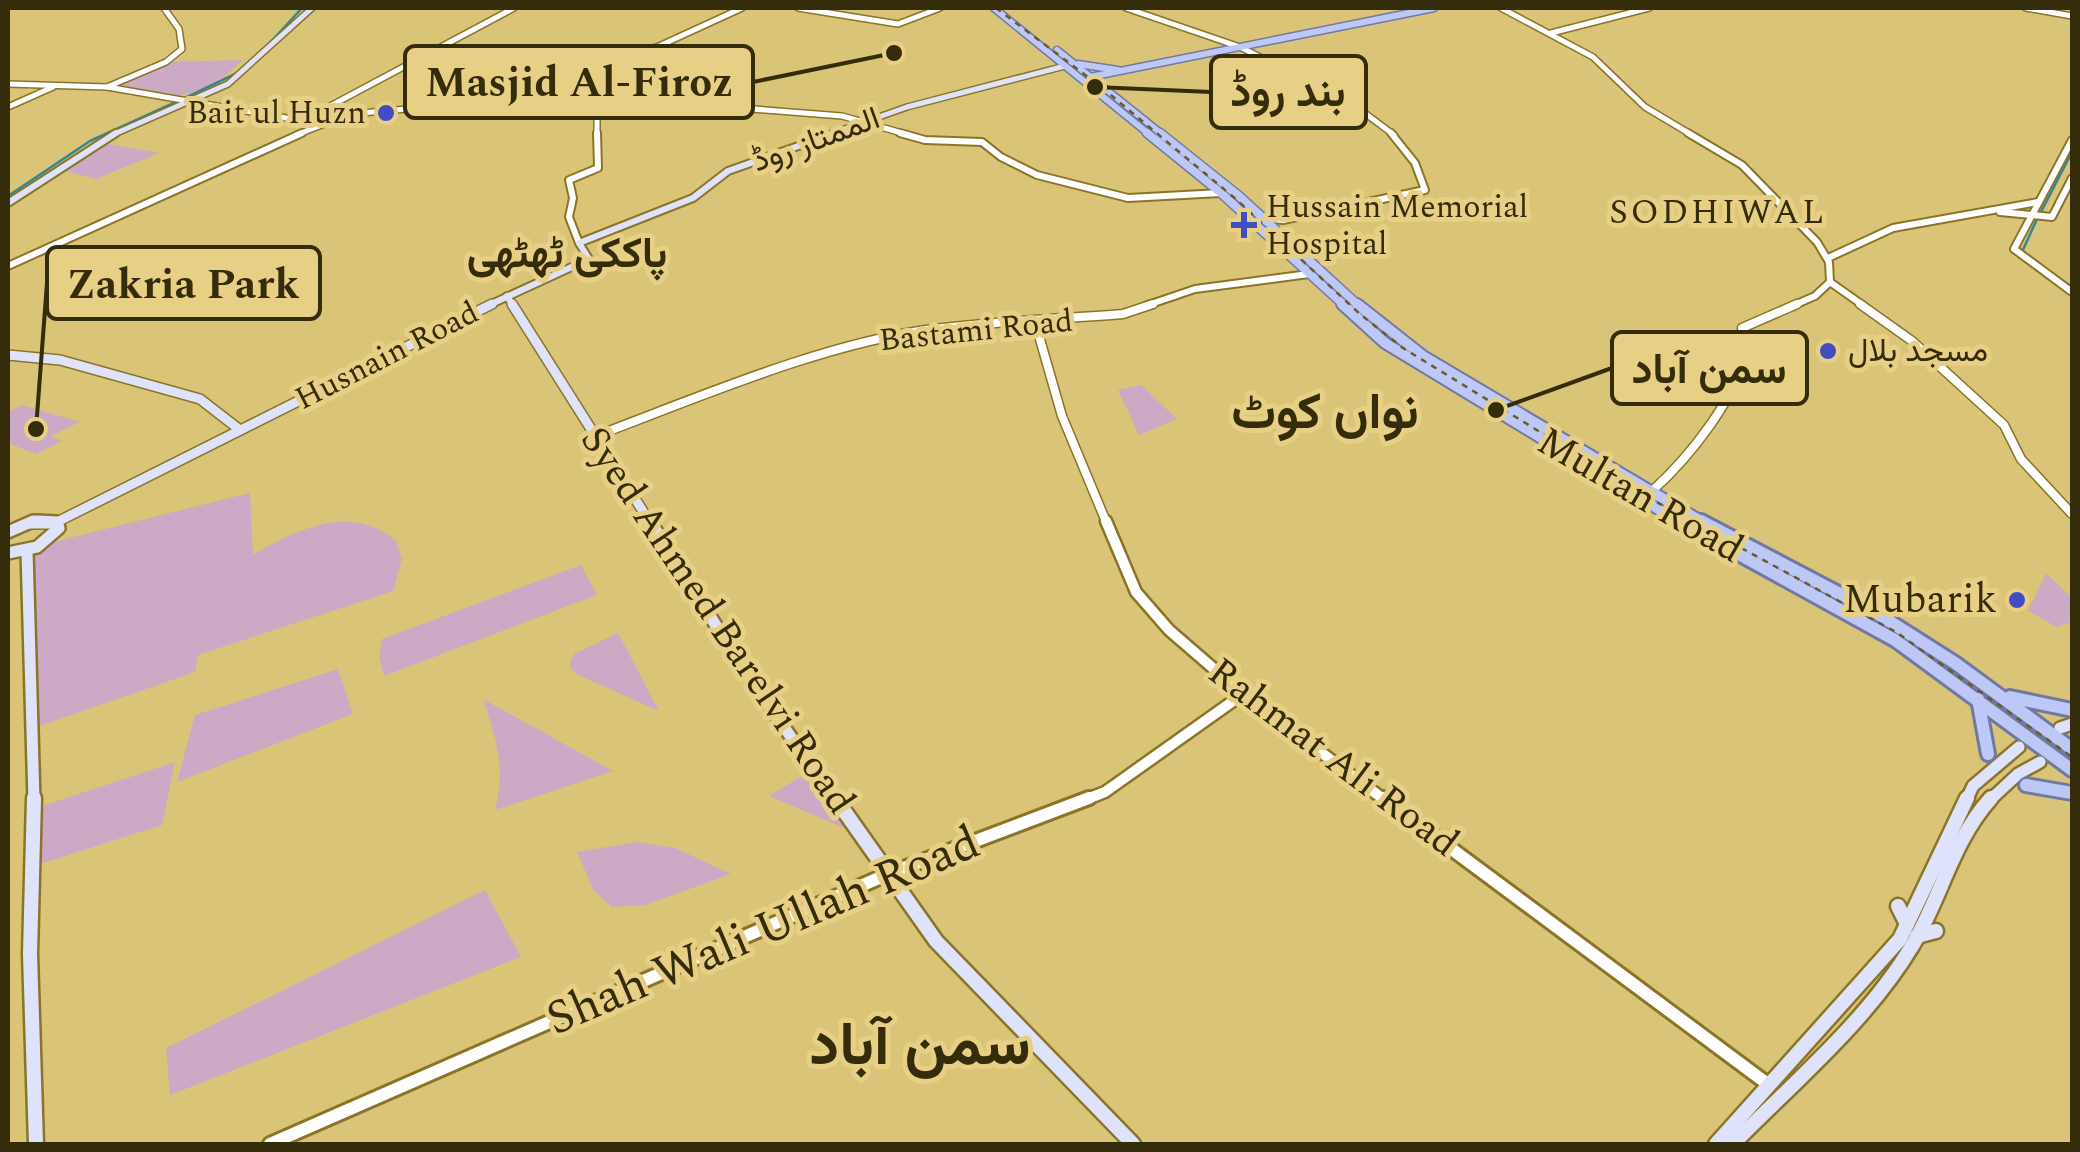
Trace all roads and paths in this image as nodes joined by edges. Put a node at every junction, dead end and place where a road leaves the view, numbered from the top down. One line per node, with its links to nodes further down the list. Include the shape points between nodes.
1 (164, 8): 24 (street, via 181,35 180,53)
2 (312, 8): 26 (main road, via 252,66)
3 (514, 8): 33 (street)
4 (742, 8): 17 (street)
5 (798, 8): 6 (street, via 898,24)
6 (940, 8)
7 (994, 8): 19 (main road, Multan Road)
8 (1002, 8): 19 (main road, Multan Road)
9 (1126, 8): 18 (street)
10 (1422, 8): 18 (main road)
11 (1434, 8): 18 (main road)
12 (1501, 8): 16 (street)
13 (1649, 8): 16 (street)
14 (2026, 8): 15 (street)
15 (2072, 16)
16 (1551, 33): 46 (street, via 1608,68 1645,107 1742,166)
17 (657, 47): 27 (street); 29 (street, via 670,53)
18 (1239, 47): 20 (main road); 37 (street, via 1372,116 1412,157)
19 (1069, 65): 20 (main road); 21 (main road, Multan Road); 32 (main road, الممتاز روڈ)
20 (1122, 71): 21 (main road); 25 (main road)
21 (1086, 77): 25 (main road, Multan Road); 38 (main road, Multan Road)
22 (8, 84): 23 (street)
23 (60, 84): 24 (street); 30 (street)
24 (107, 88): 28 (street)
25 (1108, 89): 44 (main road, Multan Road)
26 (210, 92): 28 (main road); 28 (main road)
27 (514, 93): 31 (street, via 546,112); 34 (street, via 486,102 350,114)
28 (186, 98): 33 (street); 40 (main road, via 100,141)
29 (614, 104): 31 (street); 32 (street)
30 (8, 107)
31 (597, 108): 45 (street, via 598,168 569,180 569,218)
32 (869, 121): 38 (street, via 925,140 982,142 1037,175 1128,198); 45 (main road, الممتاز روڈ, via 724,173 693,198)
33 (302, 122): 34 (street)
34 (321, 124): 47 (street)
35 (2072, 140): 39 (street)
36 (2072, 178): 43 (street)
37 (1424, 190): 44 (street)
38 (1221, 193): 48 (main road, Multan Road)
39 (2038, 202): 41 (street); 42 (street)
40 (8, 203)
41 (1988, 211): 42 (street); 46 (street, via 1893,228)
42 (2032, 215): 43 (street); 50 (street, via 2014,249)
43 (2048, 217)
44 (1278, 223): 52 (main road, Multan Road)
45 (580, 243): 51 (main road, Husnain Road, via 588,260)
46 (1828, 258): 49 (street)
47 (8, 266)
48 (1309, 274): 53 (main road, Multan Road); 54 (street, Bastami Road, via 1194,289 1123,314)
49 (1830, 282): 58 (street, via 1815,296 1742,328 1750,344 1742,370 1682,462); 59 (street, via 1958,381 2004,426 2021,460)
50 (2072, 292)
51 (507, 296): 56 (main road, Husnain Road); 57 (main road, Syed Ahmed Barelvi Road)
52 (1355, 303): 53 (main road); 58 (main road, Multan Road, via 1423,356)
53 (1342, 305): 66 (main road, Multan Road, via 1378,338 1442,379 1642,501 1868,624)
54 (1035, 322): 57 (street, Bastami Road, via 932,329 865,343); 65 (street, Rahmat Ali Road, via 1062,416 1136,592)
55 (8, 355): 56 (main road, via 60,360 200,399)
56 (240, 430): 60 (main road, Husnain Road)
57 (593, 437): 75 (main road, Syed Ahmed Barelvi Road, via 746,673)
58 (1651, 492): 64 (main road, Multan Road, via 1878,614)
59 (2072, 514)
60 (56, 522): 61 (main road, via 34,521); 62 (main road, via 53,538)
61 (8, 532)
62 (27, 551): 63 (main road); 80 (main road)
63 (8, 553)
64 (1992, 690): 67 (main road); 69 (main road, Multan Road)
65 (1242, 694): 75 (street, Shah Wali Ullah Road, via 1105,792); 79 (street, Rahmat Ali Road)
66 (1978, 698): 70 (main road); 72 (main road, Multan Road)
67 (2072, 710)
68 (2020, 746): 77 (main road, via 1973,786)
69 (2072, 749)
70 (1988, 754)
71 (2040, 762): 77 (main road, via 2000,786 1978,811)
72 (2072, 770)
73 (2026, 785): 74 (main road)
74 (2072, 793)
75 (888, 874): 81 (street, Shah Wali Ullah Road); 82 (main road, Syed Ahmed Barelvi Road, via 936,941)
76 (1898, 906): 77 (main road)
77 (1912, 930): 78 (main road); 79 (main road); 84 (main road, via 1910,950)
78 (1936, 931)
79 (1772, 1087): 83 (main road)
80 (36, 1144)
81 (270, 1144)
82 (1132, 1144)
83 (1716, 1144)
84 (1733, 1144)

